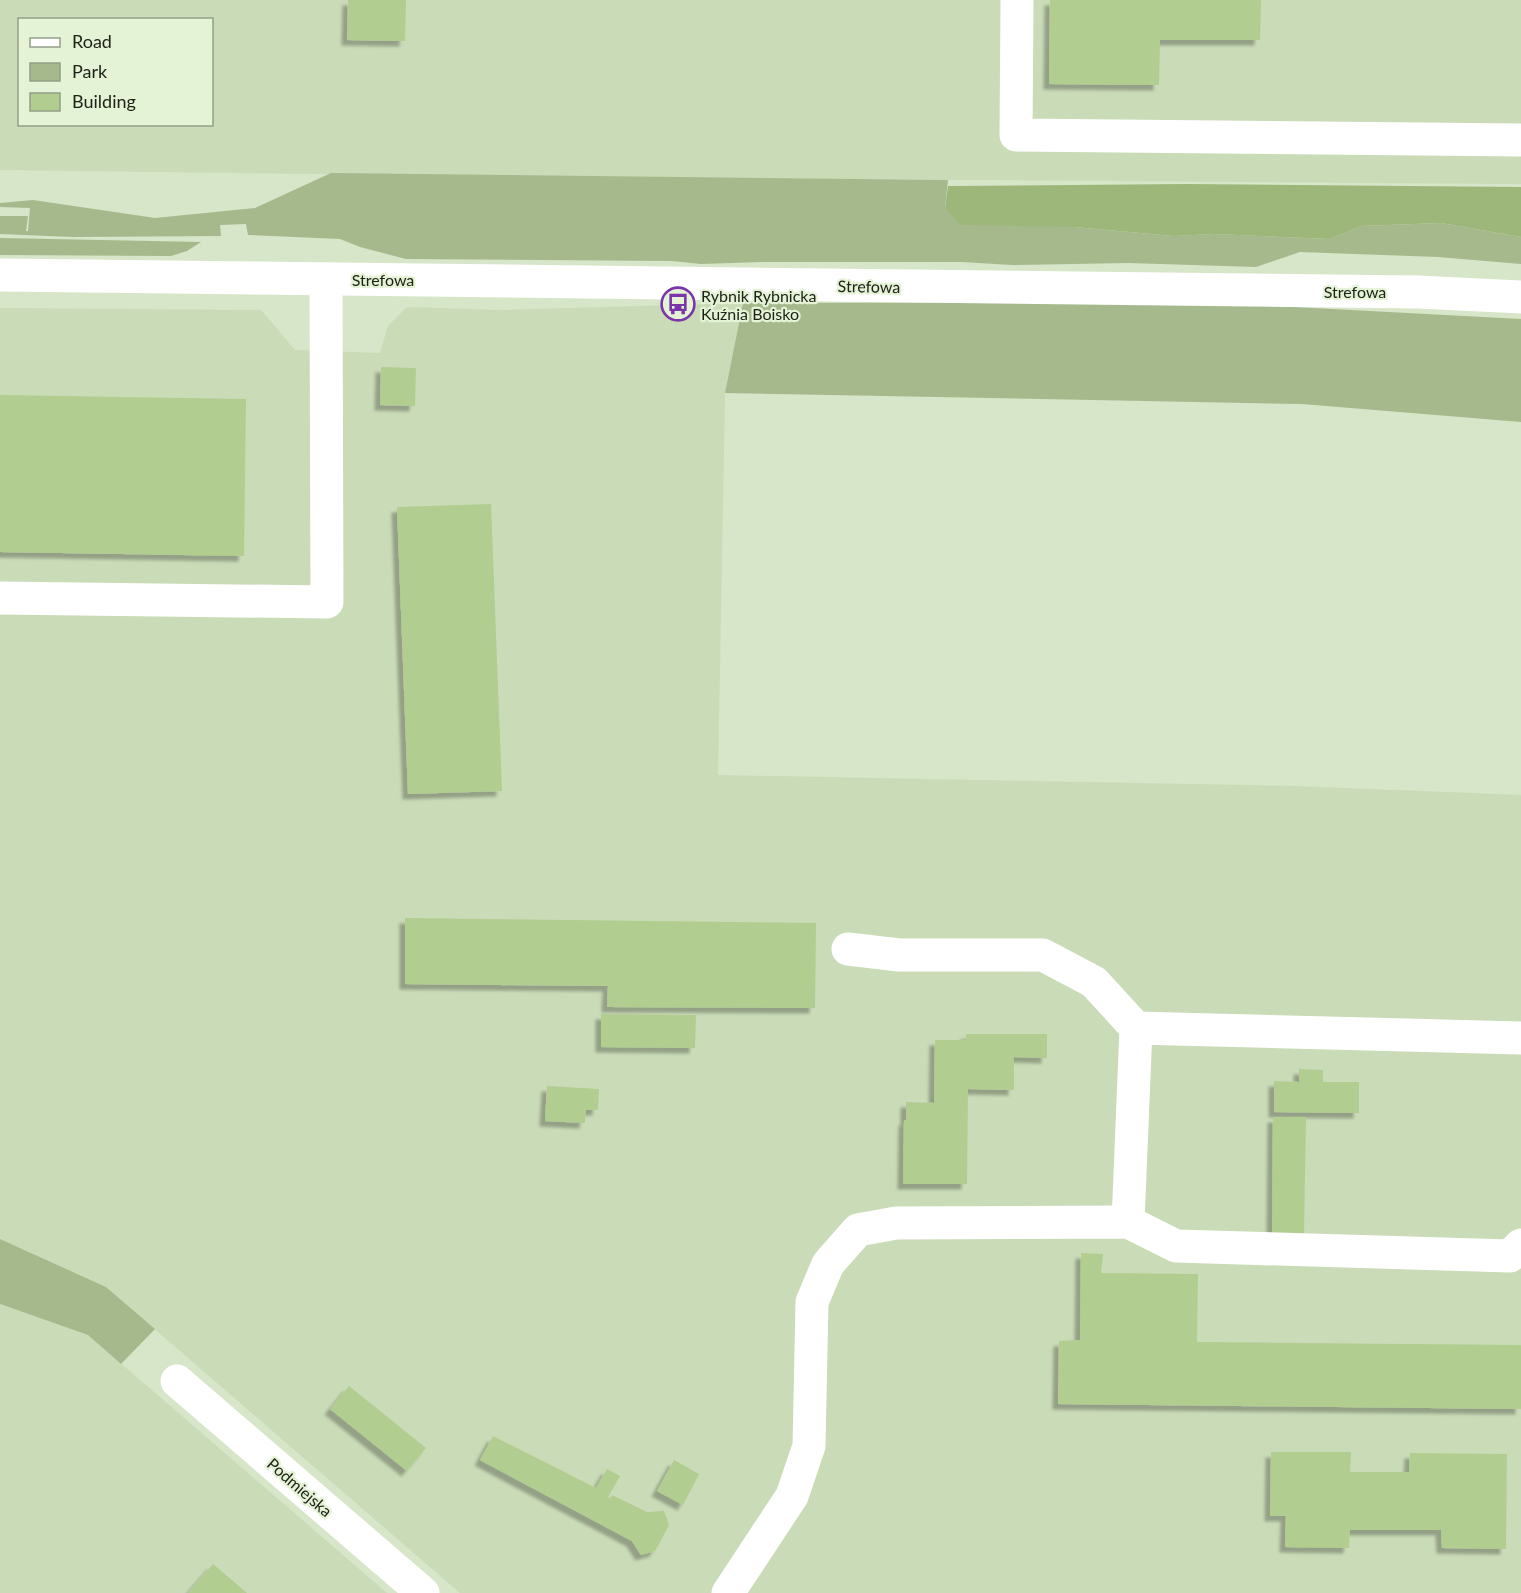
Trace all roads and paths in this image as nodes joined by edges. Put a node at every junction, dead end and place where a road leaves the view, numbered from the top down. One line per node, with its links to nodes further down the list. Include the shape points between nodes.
1 (1017, 0): 2 (street, via 1016,135)
2 (1521, 140)
3 (0, 275): 4 (street, Strefowa)
4 (326, 279): 5 (street, Strefowa, via 1418,292); 6 (street, via 327,602)
5 (1521, 297)
6 (0, 598)
7 (848, 949): 8 (street, via 899,955 1043,955 1094,982)
8 (1136, 1028): 9 (street); 10 (street)
9 (1521, 1038)
10 (1128, 1222): 11 (street, via 1176,1246 1510,1256); 14 (street, via 896,1223 858,1230 828,1264 812,1302 809,1446 792,1496)
11 (1521, 1245)
12 (177, 1381): 13 (street, Podmiejska)
13 (423, 1593)
14 (728, 1593)

